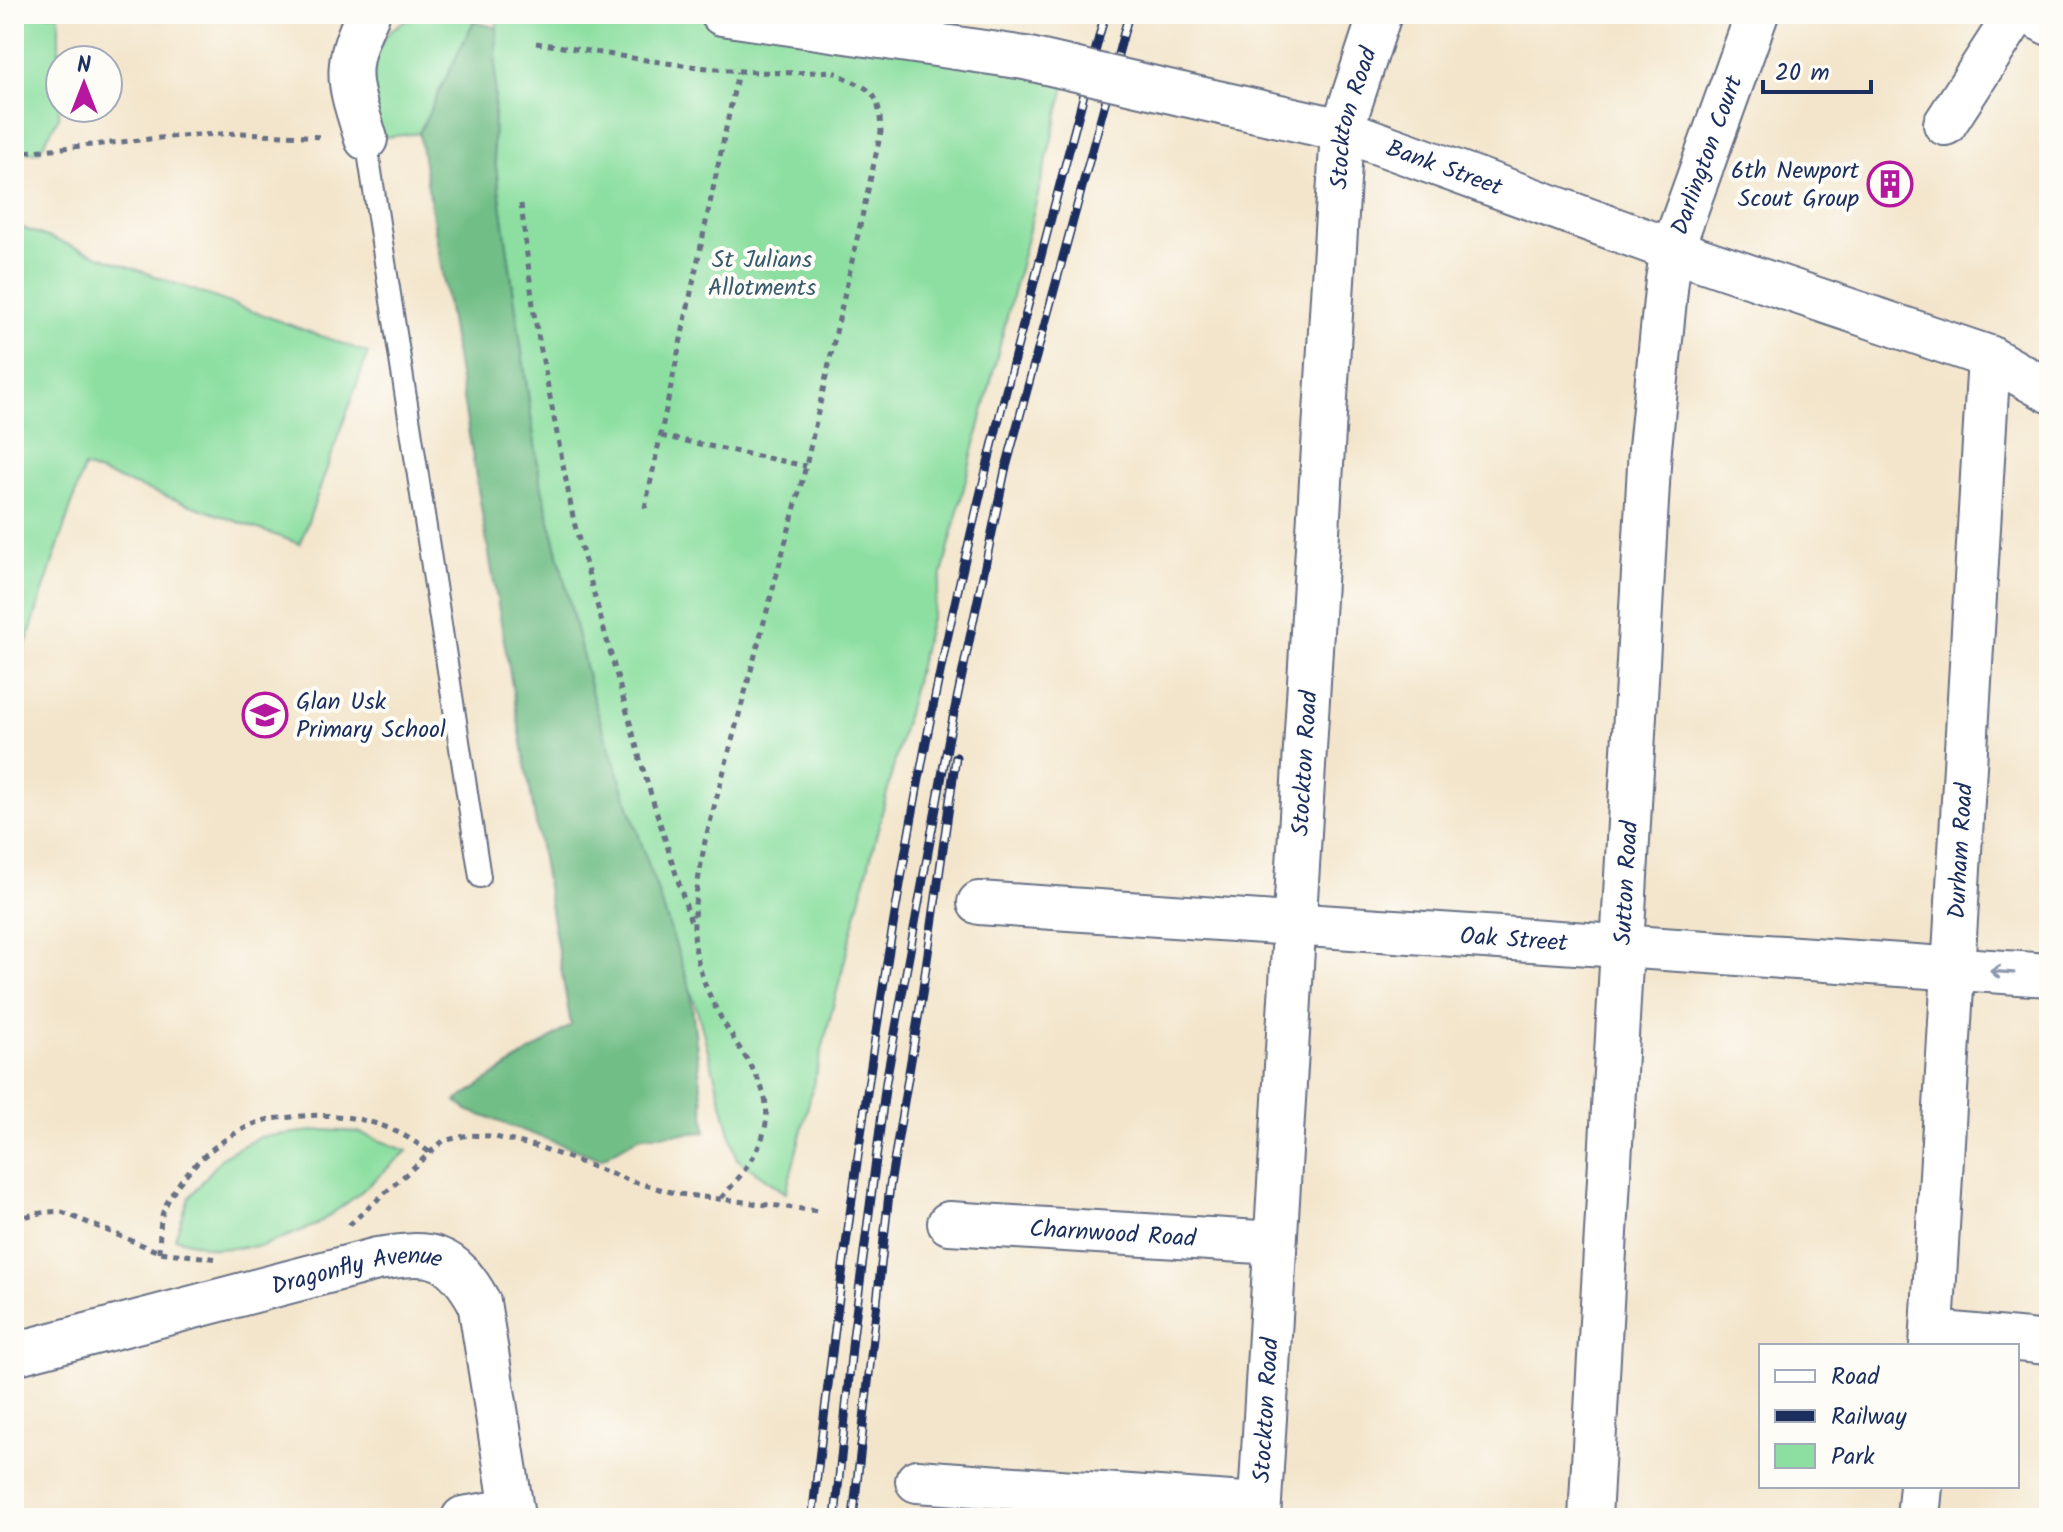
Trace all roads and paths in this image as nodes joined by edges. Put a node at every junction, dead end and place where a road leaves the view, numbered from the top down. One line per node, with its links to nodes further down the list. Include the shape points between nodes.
1 (368, 14): 14 (street, via 350,61 349,85)
2 (722, 14): 8 (street, Bank Street)
3 (1380, 14): 13 (street, Stockton Road)
4 (1757, 14): 17 (street, Darlington Court)
5 (2016, 14): 12 (street)
6 (2030, 14): 7 (street)
7 (2049, 24)
8 (825, 31): 10 (path, via 823,56); 13 (street, Bank Street, bridge, via 1025,58)
9 (536, 43): 11 (path)
10 (833, 71): 11 (path); 21 (path, via 871,90 880,104 881,132)
11 (738, 72): 20 (path)
12 (1945, 124)
13 (1342, 130): 17 (street, Bank Street); 25 (street, Stockton Road)
14 (366, 139): 15 (path, via 241,133); 23 (lane)
15 (14, 153)
16 (521, 204): 26 (path, via 534,314 574,522)
17 (1672, 250): 18 (street, Bank Street); 27 (street, Sutton Road, via 1650,448)
18 (1989, 357): 19 (street, Bank Street); 28 (street, Durham Road)
19 (2049, 391)
20 (661, 436): 21 (path); 22 (path)
21 (806, 466): 26 (path, via 705,841)
22 (645, 508)
23 (480, 877)
24 (979, 903): 25 (street, Oak Street)
25 (1295, 924): 27 (street, Oak Street); 36 (street, Stockton Road)
26 (694, 930): 31 (path, via 700,969 764,1092 768,1113 763,1141)
27 (1621, 946): 28 (street, Oak Street); 47 (street, Sutton Road)
28 (1954, 968): 29 (street, Oak Street, one-way to 28); 39 (street, Durham Road)
29 (2049, 975)
30 (430, 1153): 31 (path, via 443,1141 491,1136 678,1194); 35 (path); 37 (path, via 411,1137 361,1119 331,1115 263,1120 204,1156 182,1180 163,1211)
31 (721, 1198): 32 (path)
32 (819, 1211)
33 (14, 1219): 37 (path, via 62,1212)
34 (949, 1223): 36 (street, Charnwood Road)
35 (342, 1230)
36 (1275, 1243): 44 (street, Stockton Road)
37 (159, 1252): 38 (path)
38 (231, 1260)
39 (1932, 1339): 40 (street)
40 (2049, 1343)
41 (14, 1354): 45 (street, Dragonfly Avenue, via 377,1259 416,1253 442,1259 466,1278 479,1302)
42 (917, 1481): 44 (street)
43 (1921, 1488): 48 (street)
44 (1259, 1512)
45 (512, 1514): 46 (street, Dragonfly Avenue)
46 (463, 1518)
47 (1590, 1518)
48 (1918, 1518)

